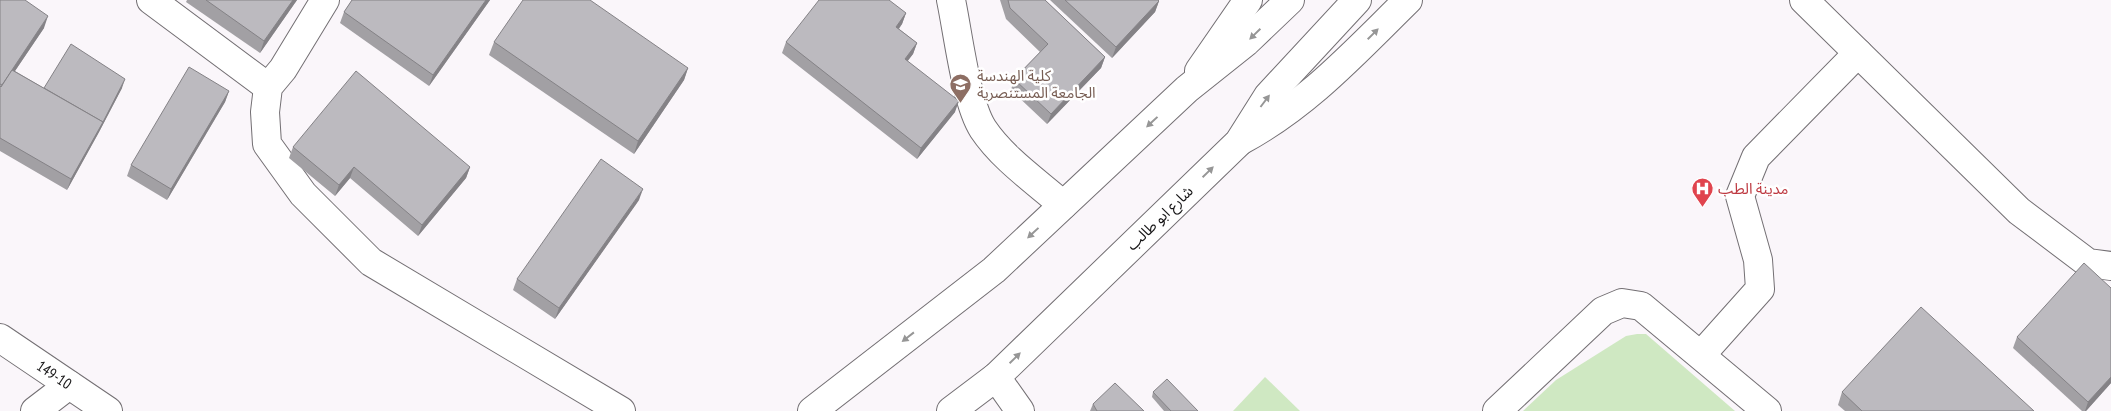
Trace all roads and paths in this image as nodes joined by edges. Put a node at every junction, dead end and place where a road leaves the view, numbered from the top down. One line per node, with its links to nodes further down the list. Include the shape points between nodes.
1 (151, 0): 10 (main road)
2 (325, 0): 10 (main road, via 283,69)
3 (951, 0): 13 (main road, via 972,104 982,128 995,145)
4 (1248, 0): 11 (main road)
5 (1290, 0): 11 (main road, one-way to 11, via 1246,42)
6 (1408, 0): 12 (main road, one-way to 6, via 1292,110)
7 (1804, 0): 9 (main road)
8 (1354, 4): 12 (main road, شارع ابو طالب, one-way to 8, via 1268,96)
9 (1858, 53): 14 (main road, via 2019,211 2088,263); 16 (main road, via 1756,157 1740,196 1758,260 1760,289)
10 (268, 87): 21 (main road, via 264,112 267,144 303,194 371,262)
11 (1187, 89): 13 (main road, one-way to 13)
12 (1239, 142): 17 (main road, شارع ابو طالب, one-way to 12)
13 (1063, 205): 22 (main road, one-way to 22, via 994,270)
14 (2111, 266)
15 (0, 338): 18 (main road, 149-10)
16 (1700, 355): 25 (main road, via 1641,306 1622,304 1603,311); 26 (main road)
17 (996, 377): 23 (main road, شارع ابو طالب); 24 (main road)
18 (69, 385): 19 (main road); 20 (main road, 149-10)
19 (35, 411)
20 (108, 411)
21 (621, 411)
22 (812, 411)
23 (950, 411)
24 (1020, 411)
25 (1496, 411)
26 (1767, 411)

